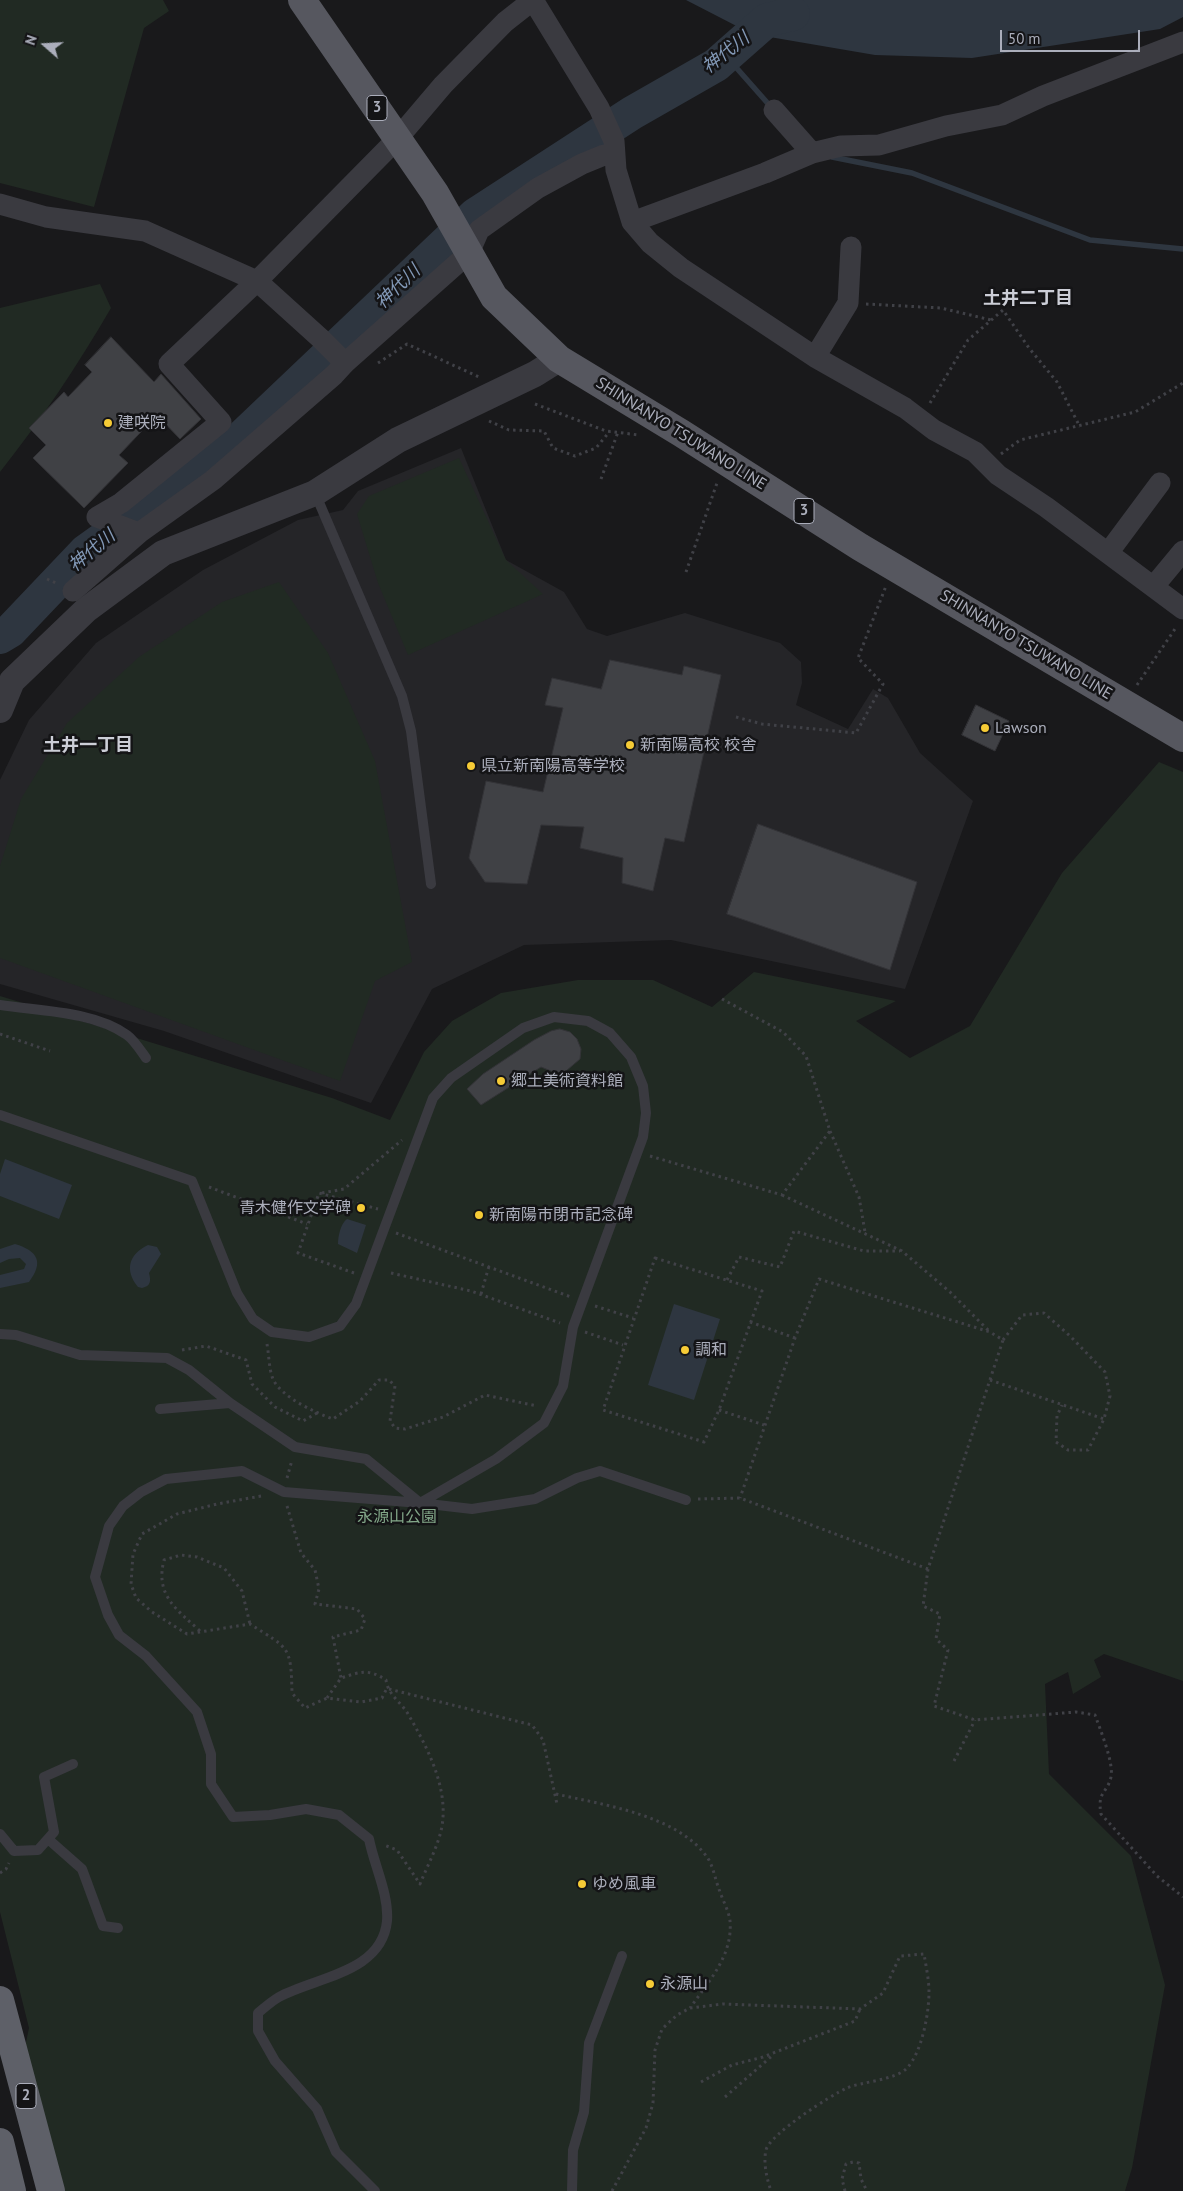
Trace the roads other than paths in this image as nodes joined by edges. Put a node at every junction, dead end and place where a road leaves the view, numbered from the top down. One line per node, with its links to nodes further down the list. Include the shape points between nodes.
1 (302, 0): 5 (main road, SHINNANYO TSUWANO LINE / 3)
2 (533, 0): 5 (street, via 505,22 443,85); 6 (street, via 599,108)
3 (1183, 42): 7 (street, via 1002,115 946,126 879,145 841,146)
4 (774, 110): 7 (street)
5 (398, 138): 10 (main road, SHINNANYO TSUWANO LINE / 3); 12 (street)
6 (614, 148): 9 (street, via 616,170); 10 (street, via 538,188 479,230)
7 (812, 153): 9 (street)
8 (0, 204): 12 (street, via 46,217 145,230)
9 (632, 222): 13 (street, via 650,243 681,268)
10 (460, 238): 14 (main road, SHINNANYO TSUWANO LINE / 3, via 494,297); 15 (street)
11 (851, 247): 13 (street, via 848,304)
12 (257, 281): 15 (street); 18 (street, via 168,364 221,422 121,503 96,517)
13 (815, 358): 20 (street, via 975,452 998,475)
14 (559, 359): 17 (street, via 535,374 398,440); 25 (main road, SHINNANYO TSUWANO LINE / 3, via 860,547)
15 (345, 363): 18 (street, via 213,480)
16 (1160, 483): 20 (street)
17 (315, 492): 24 (street, via 163,552 86,610 12,681); 26 (lane, via 402,696 411,731)
18 (139, 534): 22 (street)
19 (1183, 551): 21 (street)
20 (1108, 553): 21 (street)
21 (1154, 586): 23 (street)
22 (73, 592)
23 (1180, 616)
24 (0, 710)
25 (1183, 738)
26 (431, 884)
27 (0, 1005): 28 (lane, via 58,1011 108,1025 128,1035)
28 (146, 1058)
29 (0, 1115): 34 (lane, via 192,1181 237,1293 253,1319 272,1332 309,1336 340,1326 356,1304 433,1098 451,1078 523,1028 554,1017 588,1021 610,1033 631,1056 643,1086 646,1113 643,1137 573,1327 563,1386 544,1423 496,1459)
30 (0, 1334): 31 (lane, via 16,1335 80,1355 167,1358 189,1370)
31 (230, 1403): 32 (lane); 34 (lane, via 295,1447 366,1459)
32 (160, 1409)
33 (686, 1500): 34 (lane, via 600,1471 535,1499 472,1509)
34 (420, 1503): 44 (lane, via 284,1492 242,1471 166,1479 140,1492 123,1506 109,1526 95,1577 108,1615 119,1635 146,1656 197,1712 211,1754 210,1784 233,1817 306,1809 339,1815 369,1839 384,1891 387,1920 384,1934 375,1949 356,1966 280,1997 258,2012 258,2031 275,2061 317,2108 336,2152)
35 (73, 1764): 37 (lane, via 44,1777 54,1832)
36 (0, 1834): 37 (lane, via 14,1851 38,1850)
37 (48, 1839): 38 (lane, via 82,1868 103,1926)
38 (118, 1928)
39 (622, 1956): 45 (lane, via 589,2043 584,2112 573,2150)
40 (0, 2000): 43 (highway, 2)
41 (0, 2142): 42 (highway)
42 (12, 2191)
43 (51, 2191)
44 (376, 2191)
45 (572, 2191)

